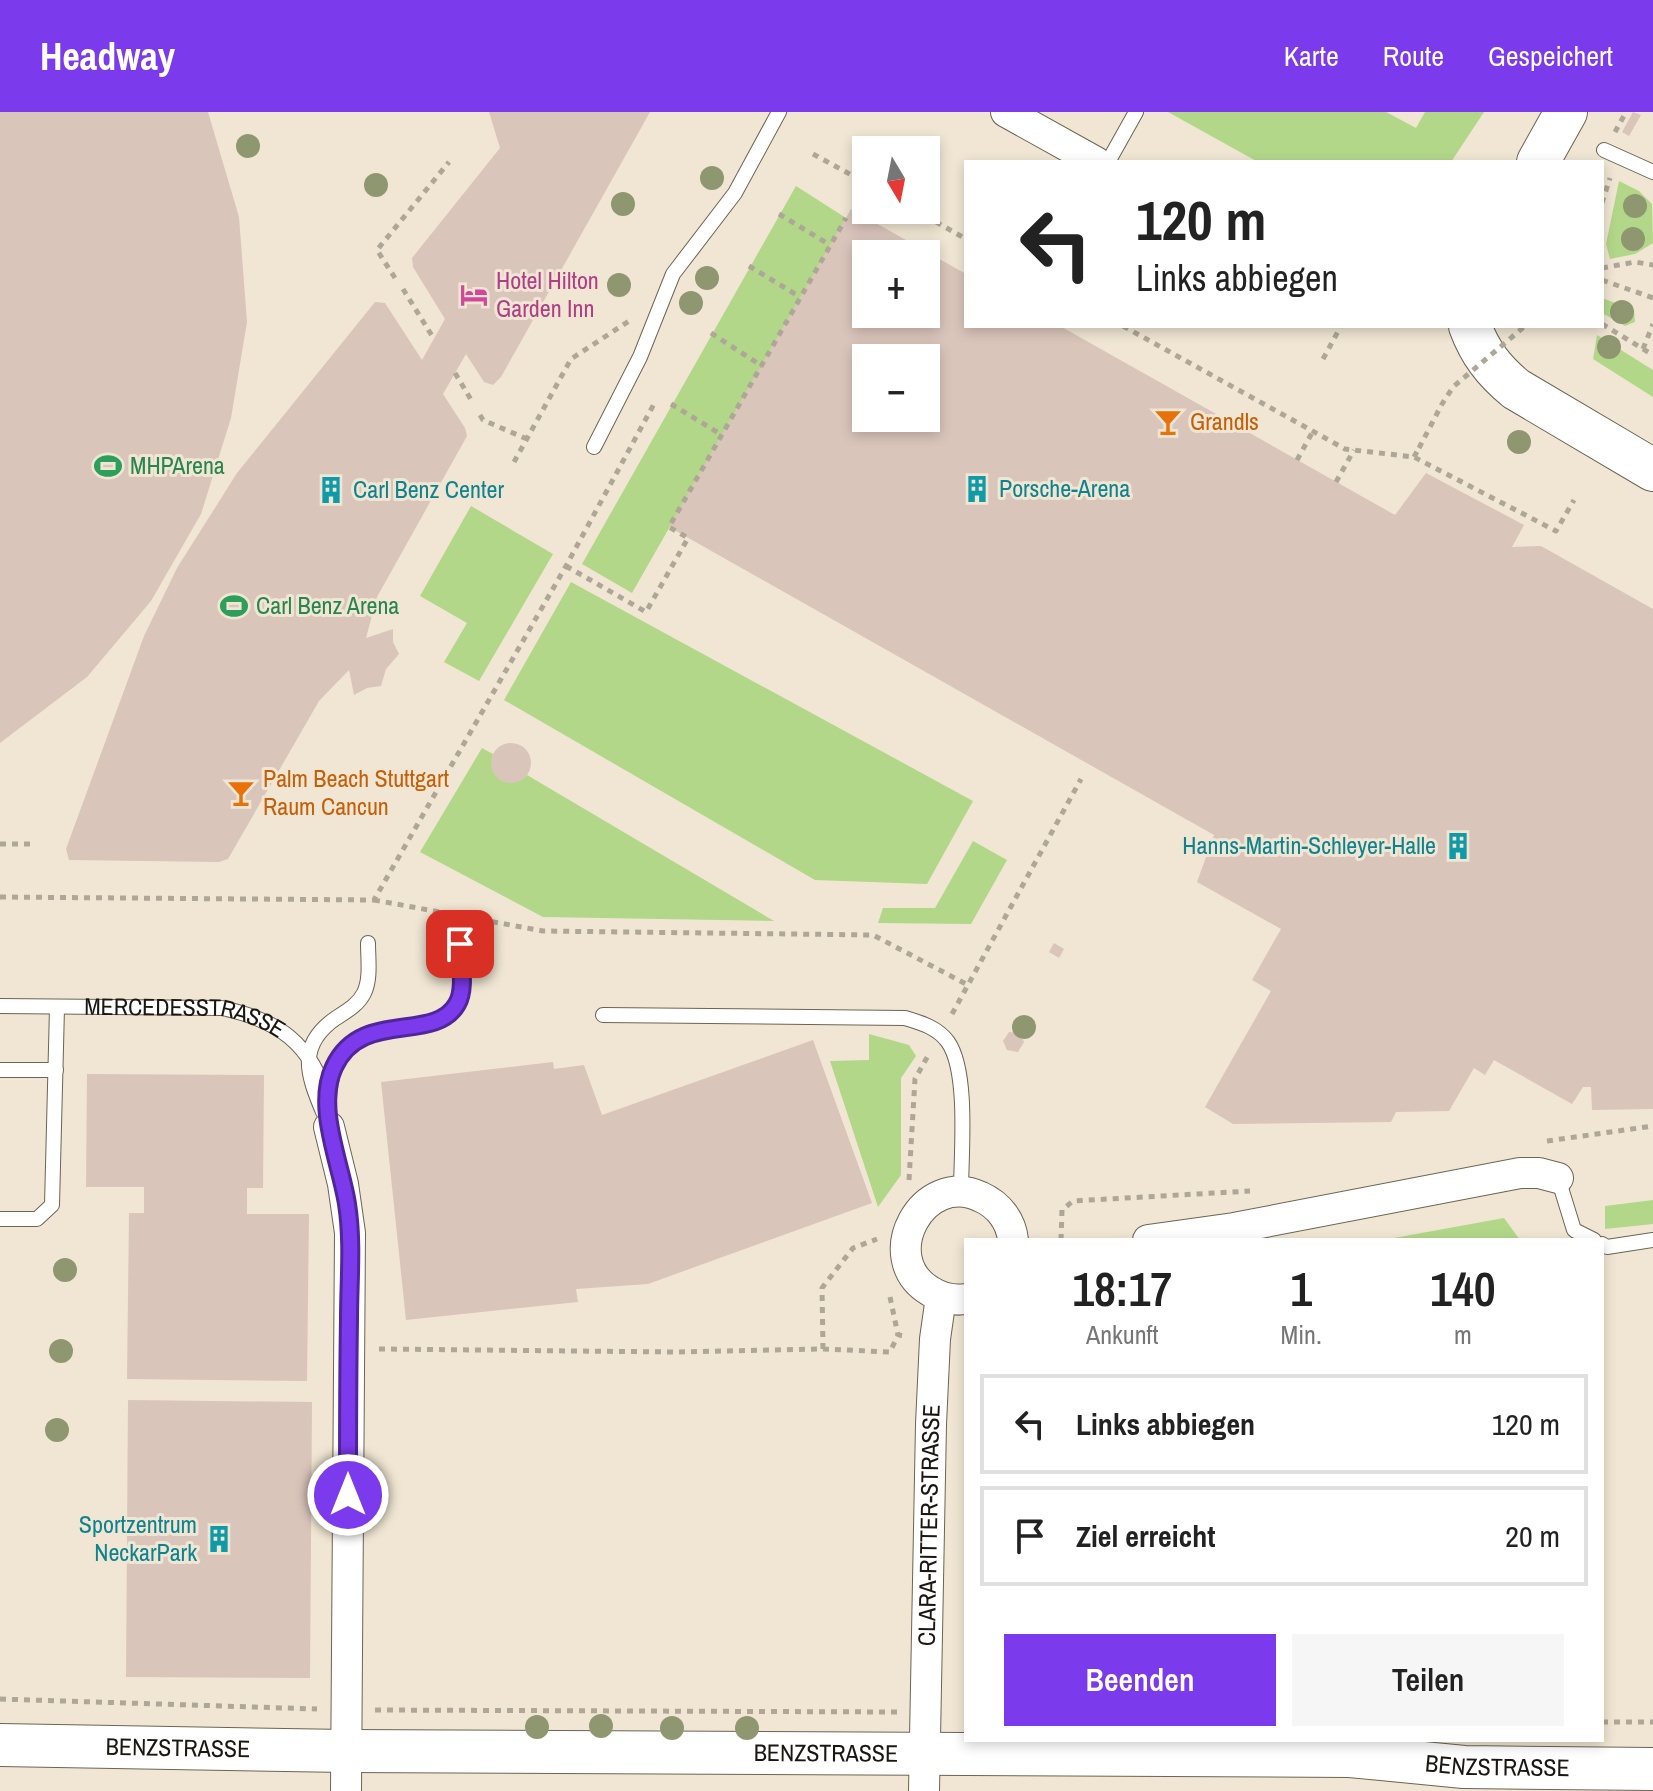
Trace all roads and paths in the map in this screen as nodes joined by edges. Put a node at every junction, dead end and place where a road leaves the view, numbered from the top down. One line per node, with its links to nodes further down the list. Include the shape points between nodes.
1 (779, 112): 26 (lane, via 735,193 681,261)
2 (1006, 112): 7 (street)
3 (1136, 112): 8 (lane)
4 (1566, 112): 9 (main road)
5 (1604, 150): 11 (lane)
6 (813, 154): 12 (path)
7 (1092, 160)
8 (1109, 160)
9 (1539, 160)
10 (449, 162): 23 (path, via 377,250)
11 (1653, 172)
12 (852, 175)
13 (1609, 179): 14 (path)
14 (1604, 196)
15 (779, 214): 19 (path)
16 (846, 218): 19 (path)
17 (940, 224): 18 (path)
18 (964, 238)
19 (830, 245): 27 (path)
20 (1653, 265): 22 (path)
21 (749, 266): 27 (path)
22 (1604, 268)
23 (395, 278)
24 (1604, 281): 28 (path)
25 (403, 289): 36 (path)
26 (666, 289): 48 (path, via 627,324 571,359); 49 (lane, via 640,357)
27 (800, 297): 40 (path)
28 (1653, 298)
29 (1653, 324): 37 (path)
30 (1604, 325): 37 (path)
31 (1127, 328): 46 (path)
32 (1340, 328): 39 (path)
33 (1471, 328): 54 (main road, via 1480,351 1516,389)
34 (1523, 328): 51 (path, bridge, via 1453,387)
35 (711, 333): 40 (path)
36 (434, 339)
37 (1643, 349): 38 (path)
38 (1653, 355)
39 (1323, 359)
40 (762, 366): 47 (path)
41 (455, 373): 42 (path)
42 (473, 403)
43 (654, 404): 57 (path)
44 (671, 404): 47 (path)
45 (480, 415): 48 (path)
46 (1313, 431): 50 (path); 52 (path)
47 (722, 435): 57 (path, via 669,527 688,538 646,612)
48 (527, 439): 53 (path)
49 (594, 447)
50 (1354, 450): 51 (path); 55 (path)
51 (1414, 457): 56 (path, via 1556,531)
52 (1297, 460)
53 (514, 462)
54 (1653, 470)
55 (1336, 482)
56 (1574, 500)
57 (566, 566): 62 (path)
58 (1081, 779): 65 (path)
59 (0, 844): 60 (path)
60 (36, 844)
61 (0, 897): 62 (path)
62 (374, 900): 65 (path, via 543,931 873,935)
63 (368, 943): 70 (lane, via 364,994 316,1036)
64 (460, 944): 73 (lane, via 457,1004 437,1021 380,1030 351,1045 332,1069)
65 (968, 985): 69 (path)
66 (0, 1006): 67 (lane, MERCEDESSTRASSE)
67 (57, 1008): 70 (lane, MERCEDESSTRASSE, via 222,1008 267,1021); 72 (lane)
68 (603, 1015): 69 (lane, via 905,1018)
69 (941, 1034): 75 (lane, via 954,1054 961,1085)
70 (308, 1057): 73 (lane, MERCEDESSTRASSE, via 319,1074); 73 (lane, via 309,1074)
71 (0, 1070): 72 (lane)
72 (56, 1070): 77 (lane, via 52,1205 37,1219)
73 (329, 1114): 88 (street, via 350,1233)
74 (1558, 1178): 81 (street, via 1520,1173); 82 (lane, via 1574,1230)
75 (961, 1192): 79 (street, via 998,1208); 85 (street, CLARA-RITTER-STRASSE, via 932,1199 911,1221 906,1235 905,1251 916,1279)
76 (1062, 1210): 80 (path)
77 (0, 1219)
78 (878, 1238): 87 (path, via 853,1248 822,1288)
79 (1012, 1238)
80 (1061, 1238)
81 (1162, 1238)
82 (1590, 1238)
83 (1653, 1240): 84 (lane)
84 (1604, 1245)
85 (953, 1298): 86 (street, CLARA-RITTER-STRASSE)
86 (935, 1339): 87 (path, via 898,1335 890,1352); 93 (street, CLARA-RITTER-STRASSE)
87 (823, 1349): 88 (path, via 394,1347)
88 (349, 1352): 92 (street)
89 (0, 1699): 91 (path)
90 (317, 1699): 91 (path)
91 (312, 1709): 92 (path)
92 (346, 1709): 93 (path); 98 (street)
93 (926, 1711): 99 (street, CLARA-RITTER-STRASSE)
94 (1604, 1722): 95 (path)
95 (1653, 1722)
96 (0, 1745): 98 (main road, BENZSTRASSE)
97 (1653, 1769): 99 (main road, BENZSTRASSE, via 1464,1767 1350,1756)
98 (346, 1771): 99 (main road, BENZSTRASSE)
99 (924, 1772)

